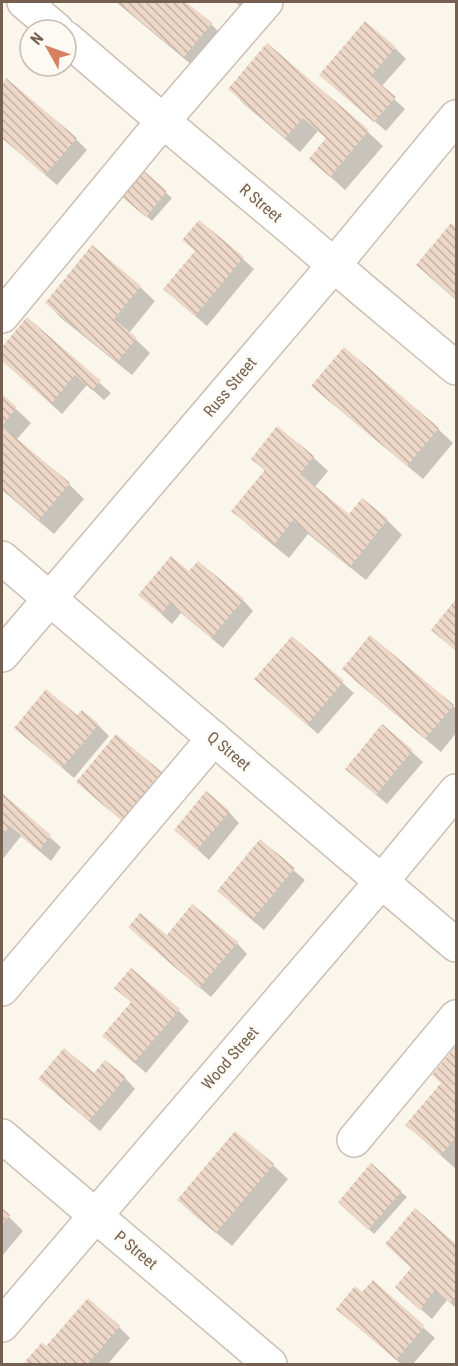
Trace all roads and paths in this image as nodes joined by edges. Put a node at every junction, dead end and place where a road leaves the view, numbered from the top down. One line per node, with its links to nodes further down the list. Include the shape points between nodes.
1 (24, 2): 3 (street)
2 (266, 2): 6 (street)
3 (43, 18)
4 (78, 48): 6 (street, R Street)
5 (456, 117): 7 (street, Russ Street)
6 (163, 122): 7 (street, R Street); 8 (street)
7 (334, 265): 9 (street, R Street); 11 (street, Russ Street)
8 (2, 316)
9 (456, 368)
10 (2, 558): 11 (street, Q Street)
11 (49, 598): 12 (street, Russ Street); 13 (street, Q Street)
12 (2, 655)
13 (214, 738): 15 (street, Q Street); 17 (street)
14 (456, 791): 15 (street, Wood Street)
15 (381, 882): 16 (street, Q Street); 21 (street, Wood Street)
16 (456, 945)
17 (2, 989)
18 (456, 1017): 20 (street)
19 (2, 1136): 21 (street, P Street)
20 (354, 1140)
21 (95, 1216): 22 (street, Wood Street); 23 (street, P Street)
22 (2, 1325)
23 (270, 1365)

